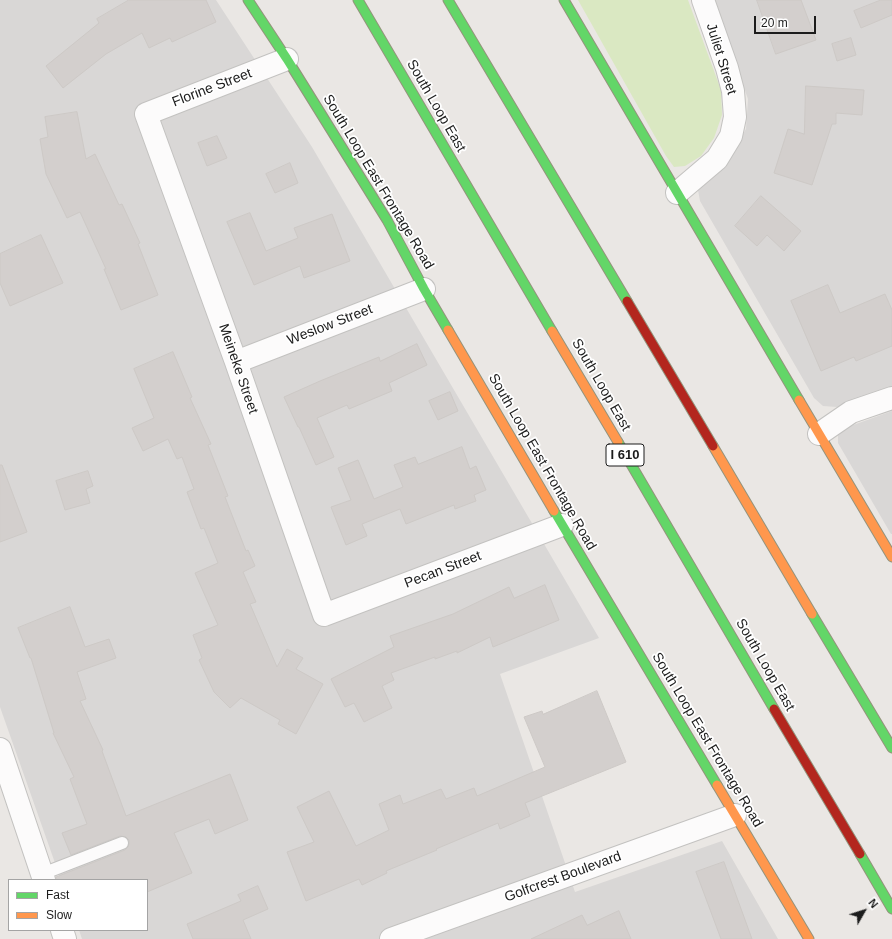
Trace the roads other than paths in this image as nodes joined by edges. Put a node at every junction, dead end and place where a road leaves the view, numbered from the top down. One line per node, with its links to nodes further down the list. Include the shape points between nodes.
1 (248, 0): 6 (main road, South Loop East Frontage Road)
2 (358, 0): 22 (main road, South Loop East / I 610)
3 (448, 0): 16 (main road)
4 (564, 0): 8 (main road)
5 (703, 0): 8 (street, Juliet Street, via 727,68 735,117 731,136 717,159)
6 (287, 59): 7 (street, Florine Street, via 146,114); 9 (main road, South Loop East Frontage Road, via 387,220)
7 (150, 124): 10 (street, Meineke Street)
8 (677, 193): 12 (main road)
9 (424, 289): 10 (street, Weslow Street); 13 (main road, South Loop East Frontage Road)
10 (236, 362): 15 (street, Meineke Street)
11 (892, 398): 12 (street, via 852,412)
12 (819, 434): 14 (main road)
13 (562, 525): 15 (street, Pecan Street); 19 (main road, South Loop East Frontage Road)
14 (892, 557)
15 (324, 615)
16 (892, 748)
17 (0, 749): 18 (street)
18 (3, 769): 21 (street)
19 (735, 815): 23 (street, Golfcrest Boulevard); 24 (main road, South Loop East Frontage Road)
20 (122, 843): 21 (lane)
21 (43, 877)
22 (892, 909)
23 (391, 939)
24 (809, 939)

